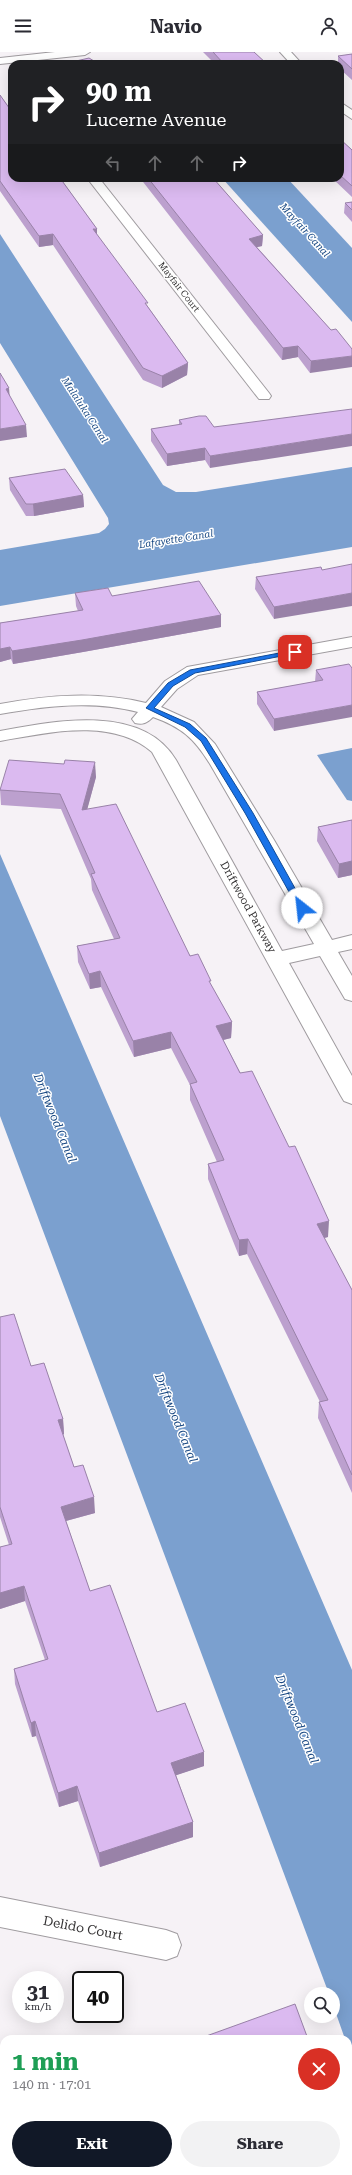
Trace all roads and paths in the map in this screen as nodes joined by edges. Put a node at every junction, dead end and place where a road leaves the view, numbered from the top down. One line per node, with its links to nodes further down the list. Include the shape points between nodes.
1 (85, 52): 3 (street)
2 (285, 52): 4 (street)
3 (6, 57)
4 (293, 60)
5 (344, 109): 6 (street)
6 (352, 116)
7 (96, 182): 8 (street, Mayfair Court)
8 (264, 396)
9 (352, 642): 10 (street, via 193,671 171,685)
10 (150, 708): 11 (street, via 111,701 76,699); 12 (street); 15 (street, via 188,726 204,740 249,813)
11 (0, 709)
12 (129, 732): 13 (street, Driftwood Parkway, via 94,724); 16 (street, Driftwood Parkway, via 158,747 172,768)
13 (0, 736)
14 (352, 942): 15 (street)
15 (325, 948): 16 (street); 17 (street)
16 (277, 959): 18 (street, Driftwood Parkway)
17 (352, 994)
18 (352, 1096)
19 (0, 1912): 20 (street, Delido Court)
20 (166, 1945)

